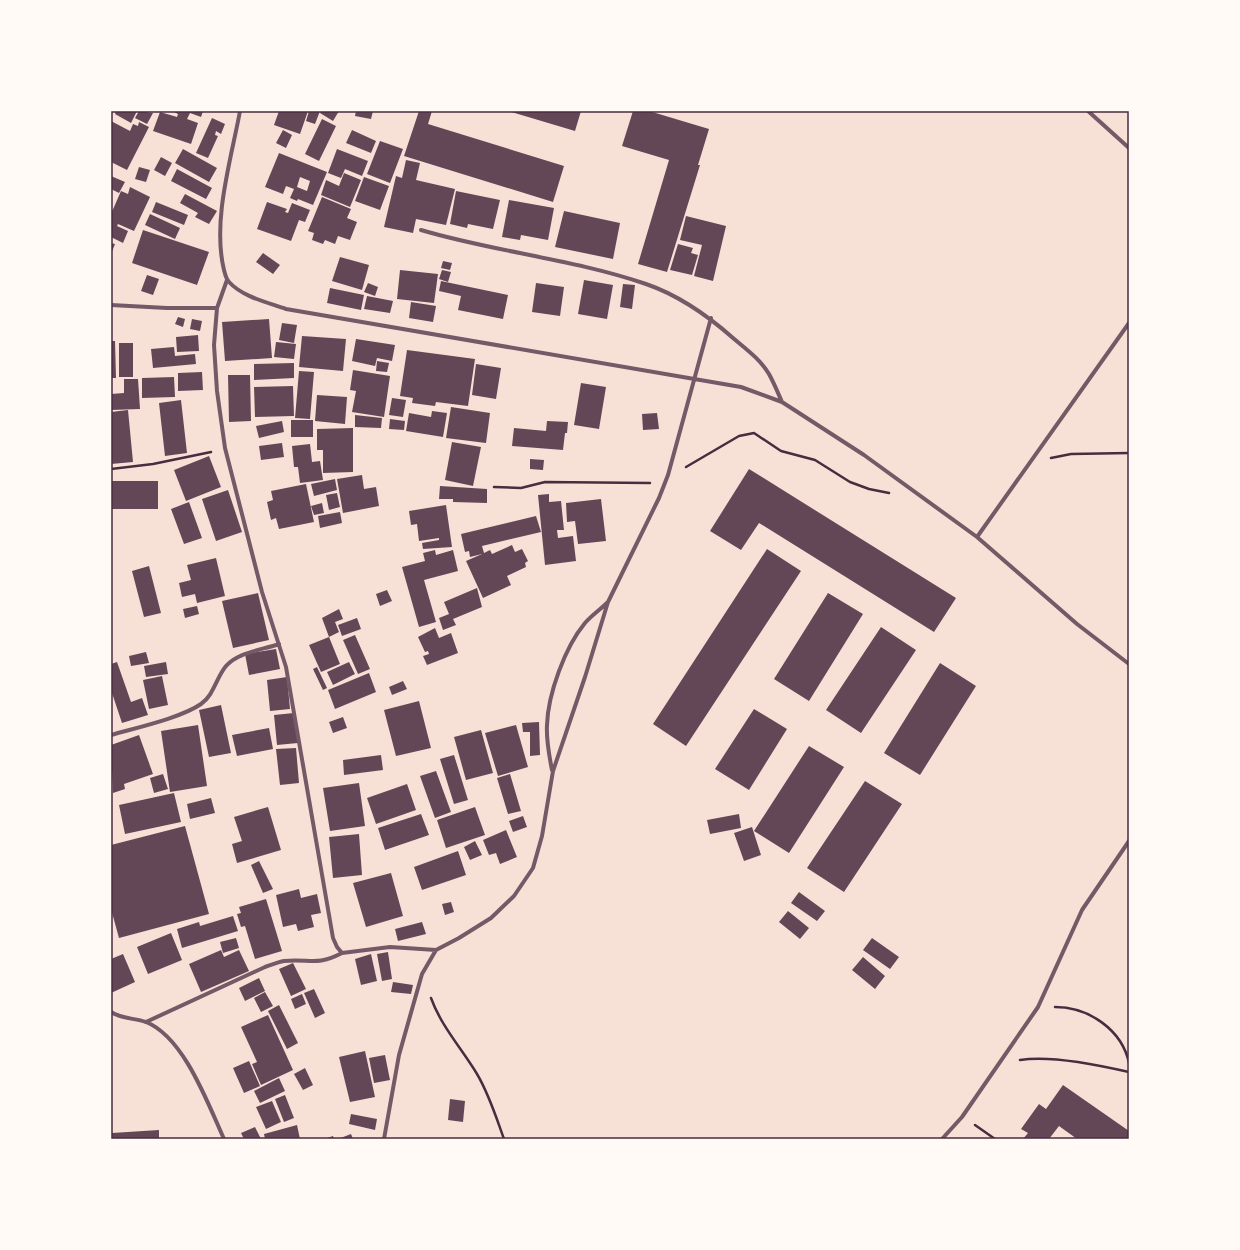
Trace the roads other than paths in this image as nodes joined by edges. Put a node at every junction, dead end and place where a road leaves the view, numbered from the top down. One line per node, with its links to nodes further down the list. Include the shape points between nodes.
1 (240, 111): 5 (street, via 220,236 221,257)
2 (1088, 111): 3 (street)
3 (1129, 148)
4 (421, 230): 8 (street, via 647,284)
5 (227, 280): 7 (street); 10 (street, via 240,291 286,309)
6 (111, 305): 7 (street)
7 (217, 308): 14 (street, via 214,345 225,448 262,592)
8 (711, 318): 10 (street); 11 (street, via 756,357 769,374)
9 (1129, 323): 12 (street)
10 (693, 379): 11 (street, via 741,387); 13 (street, via 668,475)
11 (782, 402): 12 (street, via 858,451)
12 (977, 537): 15 (street, via 1077,624)
13 (608, 602): 17 (street); 17 (street, via 586,622 574,640 552,692 546,724)
14 (279, 644): 16 (street, via 246,654 226,666 210,696 201,704 168,718); 20 (street, via 286,666 298,730 333,938)
15 (1129, 664)
16 (111, 735)
17 (552, 771): 19 (street, via 542,836 533,868 514,896 491,918)
18 (1129, 841): 25 (street, via 1082,910 1038,1007 962,1117)
19 (436, 950): 20 (street, via 390,947); 24 (street, via 422,974 399,1055)
20 (342, 953): 22 (street, via 316,963 283,961 265,967)
21 (111, 1012): 22 (street, via 126,1019)
22 (146, 1022): 23 (street, via 168,1038 187,1062)
23 (224, 1139)
24 (384, 1139)
25 (942, 1139)

